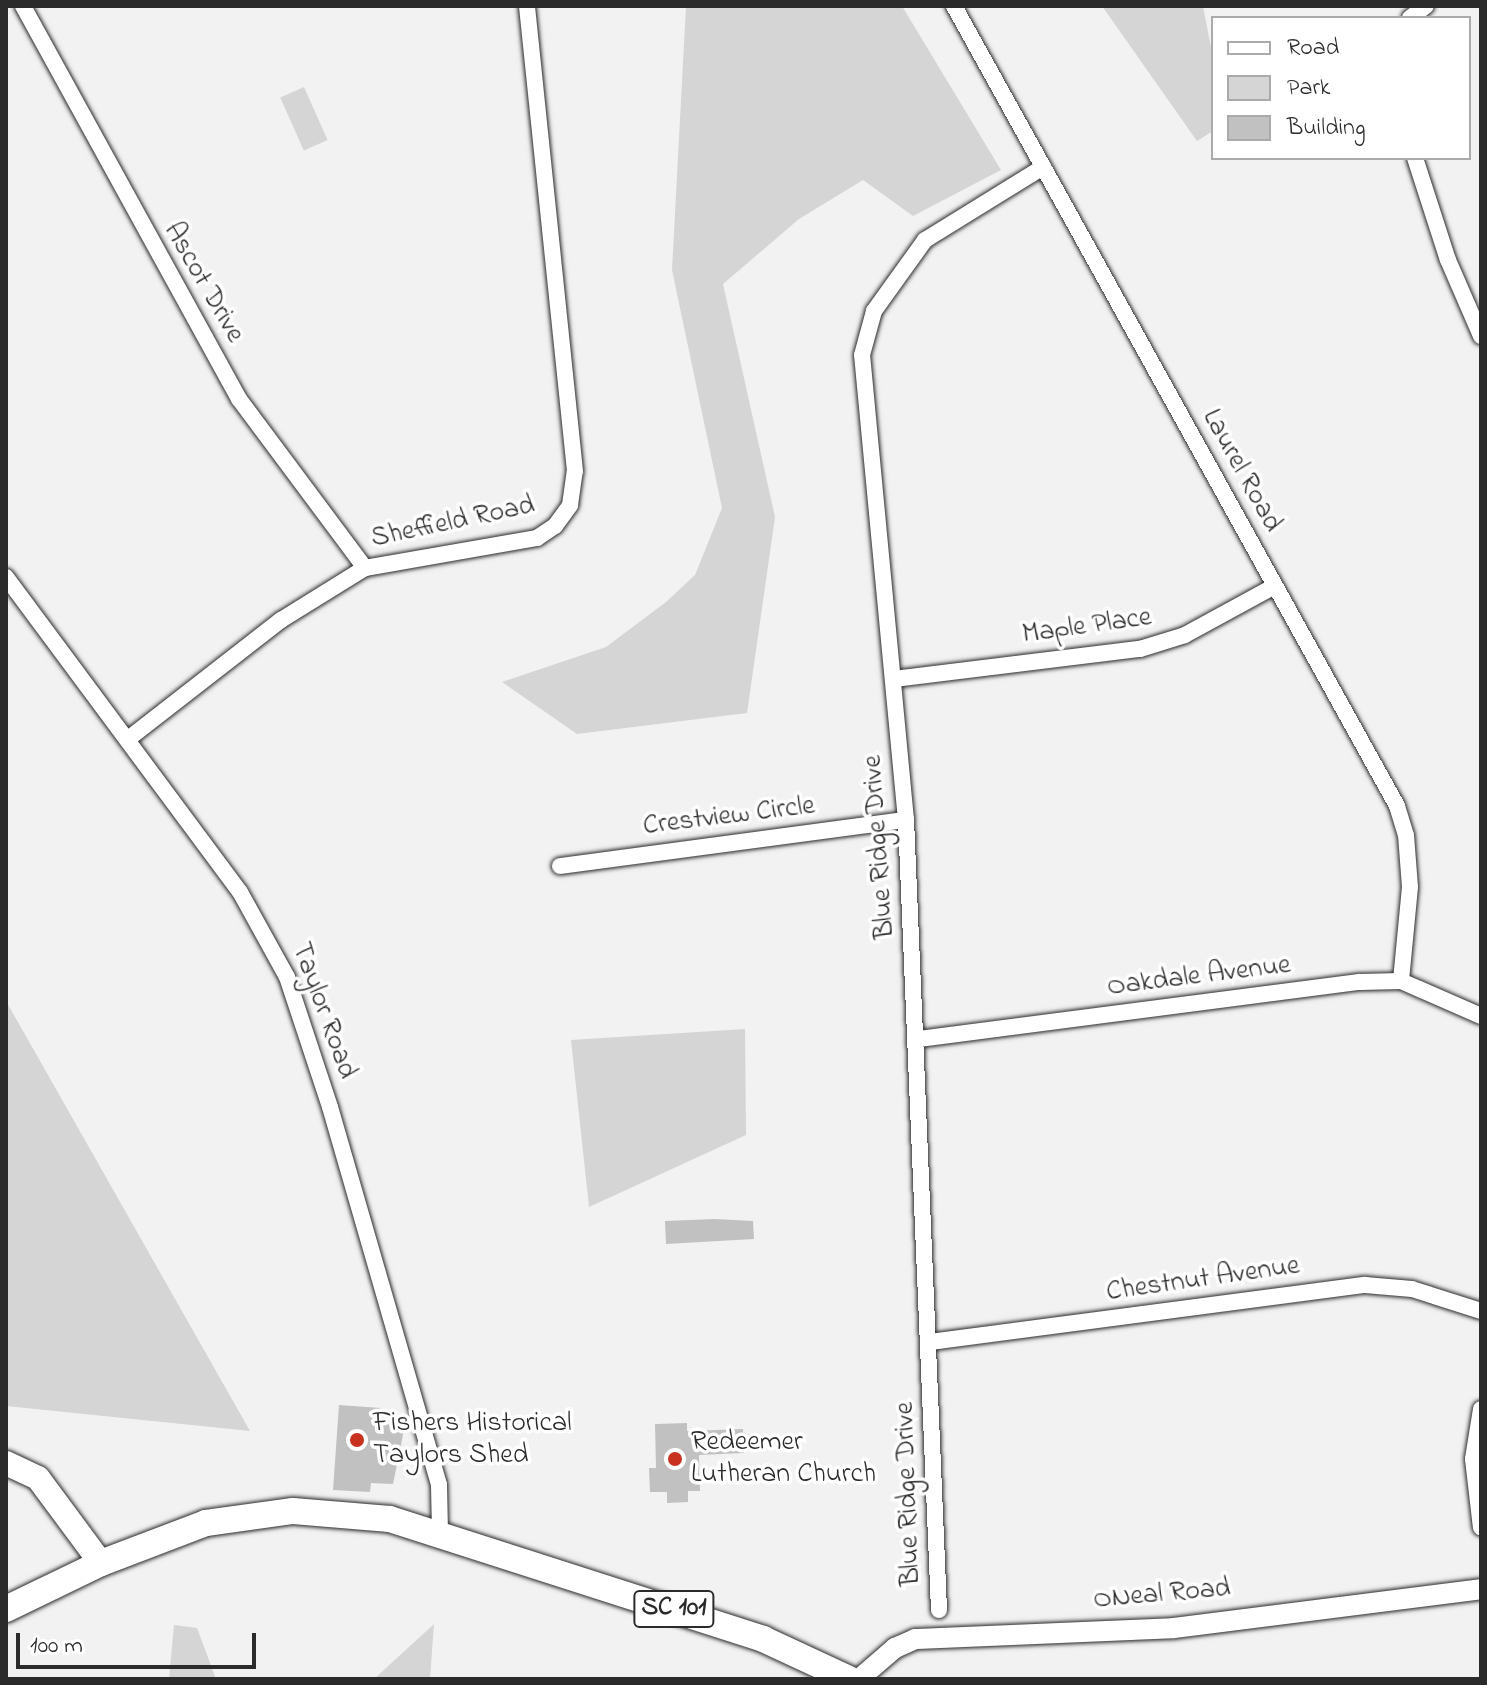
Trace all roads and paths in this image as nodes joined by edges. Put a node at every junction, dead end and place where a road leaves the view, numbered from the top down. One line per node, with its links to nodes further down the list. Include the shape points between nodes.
1 (23, 6): 7 (street, Ascot Drive, via 239,399)
2 (527, 6): 7 (street, Sheffield Road, via 574,460 573,497 559,522 537,538)
3 (954, 6): 5 (street, Laurel Road)
4 (1416, 160): 6 (street, via 1448,260)
5 (1043, 167): 9 (street, Laurel Road); 10 (street, Blue Ridge Drive, via 925,240 894,277 866,331 863,374)
6 (1481, 336)
7 (365, 568): 11 (street, Sheffield Road, via 281,620)
8 (6, 577): 11 (street, Taylor Road)
9 (1275, 586): 10 (street, Maple Place, via 1198,629 1140,649); 14 (street, Laurel Road, via 1401,819 1410,887)
10 (894, 679): 12 (street, Blue Ridge Drive)
11 (128, 739): 22 (street, Taylor Road, via 255,916 293,991 439,1485)
12 (906, 820): 13 (street, Crestview Circle); 16 (street, Blue Ridge Drive)
13 (560, 866)
14 (1401, 981): 15 (street, Oakdale Avenue); 16 (street, Oakdale Avenue, via 1359,982)
15 (1481, 1016)
16 (919, 1039): 18 (street, Blue Ridge Drive)
17 (1481, 1311): 18 (street, Chestnut Avenue, via 1412,1289 1365,1285)
18 (930, 1342): 26 (street, Blue Ridge Drive)
19 (1481, 1409): 21 (street, via 1473,1459)
20 (6, 1463): 23 (main road, via 38,1478)
21 (1481, 1528)
22 (440, 1533): 23 (main road, SC 101, via 390,1519 293,1511 206,1523); 27 (main road, SC 101, via 763,1639)
23 (101, 1563): 25 (main road)
24 (1481, 1589): 28 (street, ONeal Road, via 1174,1628 915,1639 895,1648)
25 (6, 1609)
26 (939, 1610)
27 (849, 1679)
28 (859, 1679)

